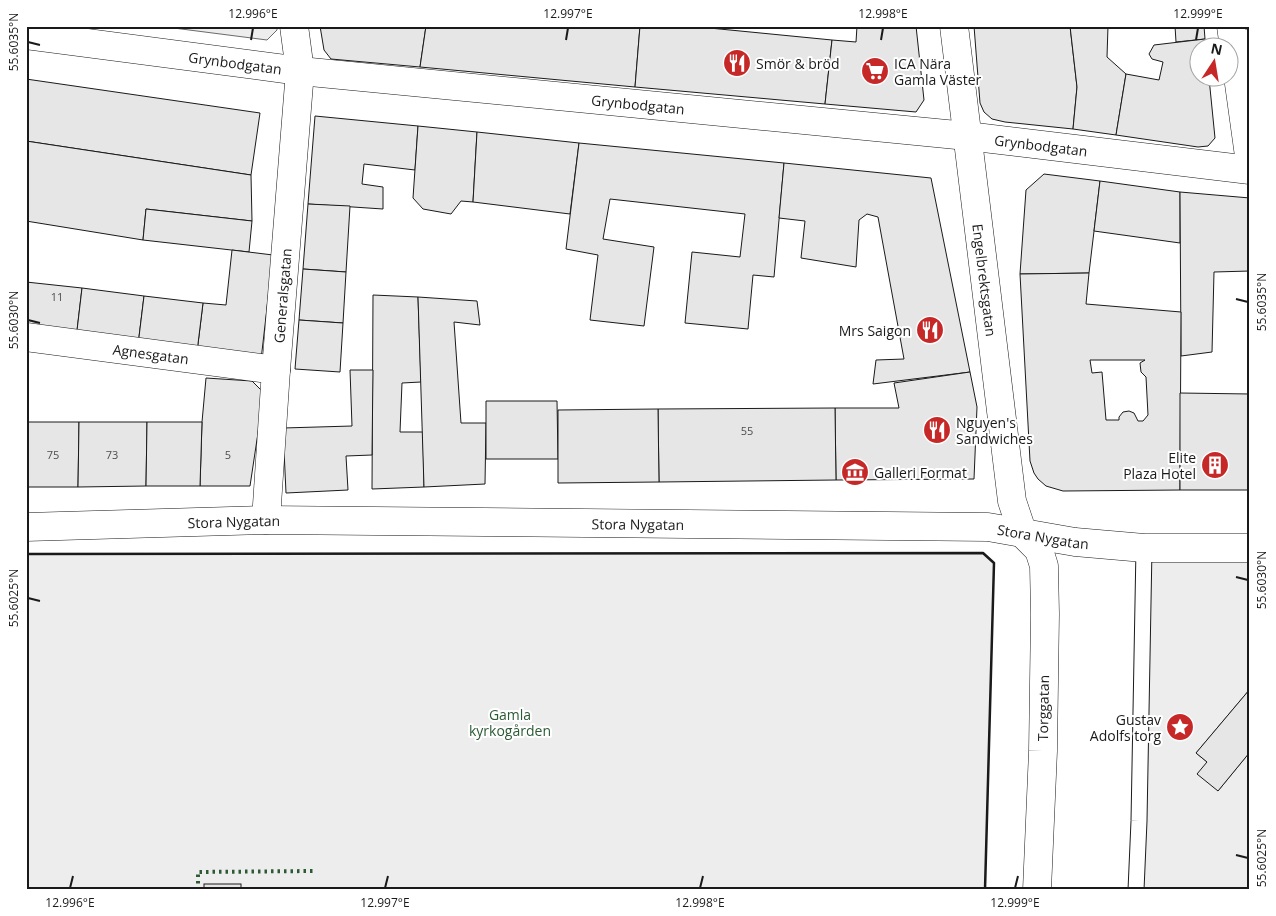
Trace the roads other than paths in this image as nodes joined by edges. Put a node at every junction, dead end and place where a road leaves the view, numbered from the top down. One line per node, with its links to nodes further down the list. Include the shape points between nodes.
1 (294, 26): 5 (street, Generalsgatan)
2 (954, 26): 6 (street, Engelbrektsgatan)
3 (26, 35): 5 (street, Grynbodgatan)
4 (1238, 35): 7 (street)
5 (300, 71): 6 (street, Grynbodgatan); 10 (street, Generalsgatan)
6 (967, 136): 8 (street, Grynbodgatan); 13 (street, Engelbrektsgatan, via 1012,501)
7 (1250, 163)
8 (1250, 170)
9 (26, 337): 10 (street, Agnesgatan)
10 (276, 370): 11 (street, Generalsgatan)
11 (266, 520): 12 (street, Stora Nygatan); 13 (street, Stora Nygatan, via 988,527)
12 (26, 527)
13 (1024, 534): 14 (street, Stora Nygatan); 16 (street, Torggatan, via 1038,550 1044,566 1043,751)
14 (1144, 548): 15 (street, Stora Nygatan); 17 (lane)
15 (1250, 548)
16 (1037, 890)
17 (1136, 890)

